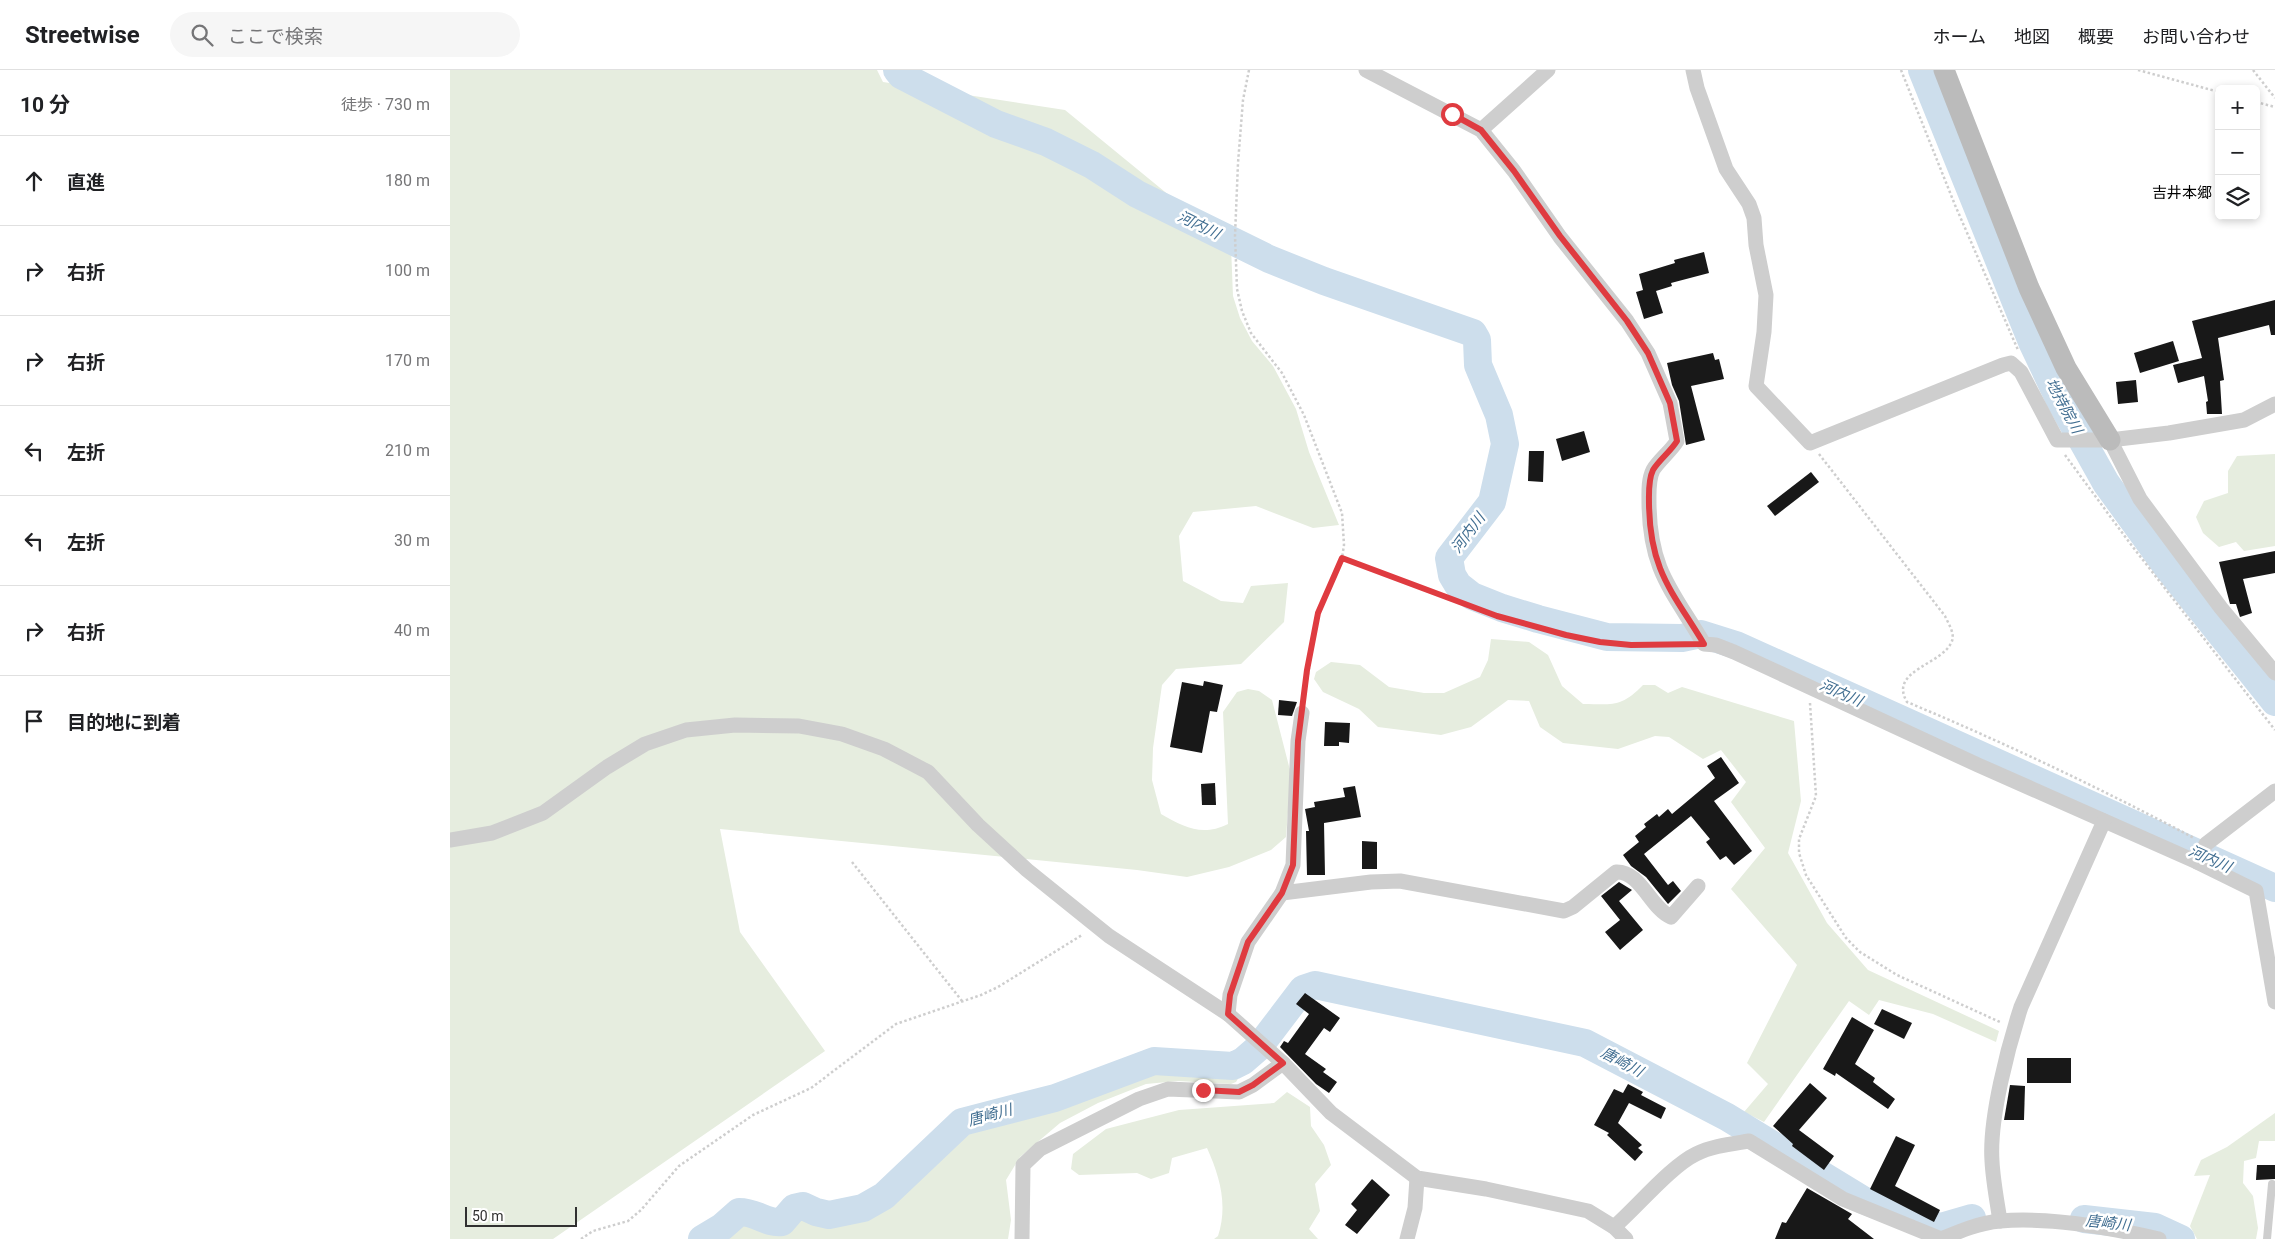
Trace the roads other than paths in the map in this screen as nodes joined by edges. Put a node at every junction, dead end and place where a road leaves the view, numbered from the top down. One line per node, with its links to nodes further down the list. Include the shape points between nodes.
1 (1366, 70): 5 (street)
2 (1548, 70): 5 (street)
3 (1693, 70): 7 (street, via 1726,169 1749,204 1754,218 1766,296 1756,386 1810,443 2011,363 2017,366 2057,440)
4 (1944, 70): 7 (street, via 2029,288 2066,368)
5 (1481, 130): 11 (street, via 1627,321 1648,353 1670,403 1677,441 1653,470 1649,489 1652,538 1659,570 1700,638)
6 (2275, 404): 7 (street, via 2244,420)
7 (2110, 440): 8 (street, via 2140,499 2221,608)
8 (2275, 673)
9 (1302, 713): 15 (street, via 1293,865)
10 (2275, 791): 13 (street, via 2206,844)
11 (2104, 821): 13 (street); 21 (street, via 2021,1007 2015,1028 1994,1124 1992,1160)
12 (450, 840): 17 (street, via 492,833 543,813 645,744 686,730 735,724 799,726 842,734 876,746 928,772 1027,870 1096,926)
13 (2197, 862): 16 (street, via 2256,891)
14 (1698, 886): 15 (street, via 1671,917 1662,913 1625,872 1616,872 1564,911 1400,881)
15 (1282, 893): 17 (street, via 1248,942 1230,995)
16 (2275, 1002)
17 (1228, 1014): 18 (street)
18 (1283, 1063): 19 (street, via 1331,1113); 23 (street, via 1239,1092 1168,1089 1139,1099 1040,1149 1023,1164)
19 (1416, 1178): 22 (street, via 1562,1204 1588,1211); 24 (street, via 1415,1208)
20 (2272, 1184): 28 (lane)
21 (2000, 1222): 26 (street, via 1965,1229); 27 (street, via 2063,1224)
22 (1614, 1227): 25 (street); 26 (street, via 1695,1155 1749,1141 1843,1199)
23 (1022, 1239)
24 (1407, 1239)
25 (1626, 1239)
26 (1941, 1239)
27 (2159, 1239)
28 (2267, 1239)

